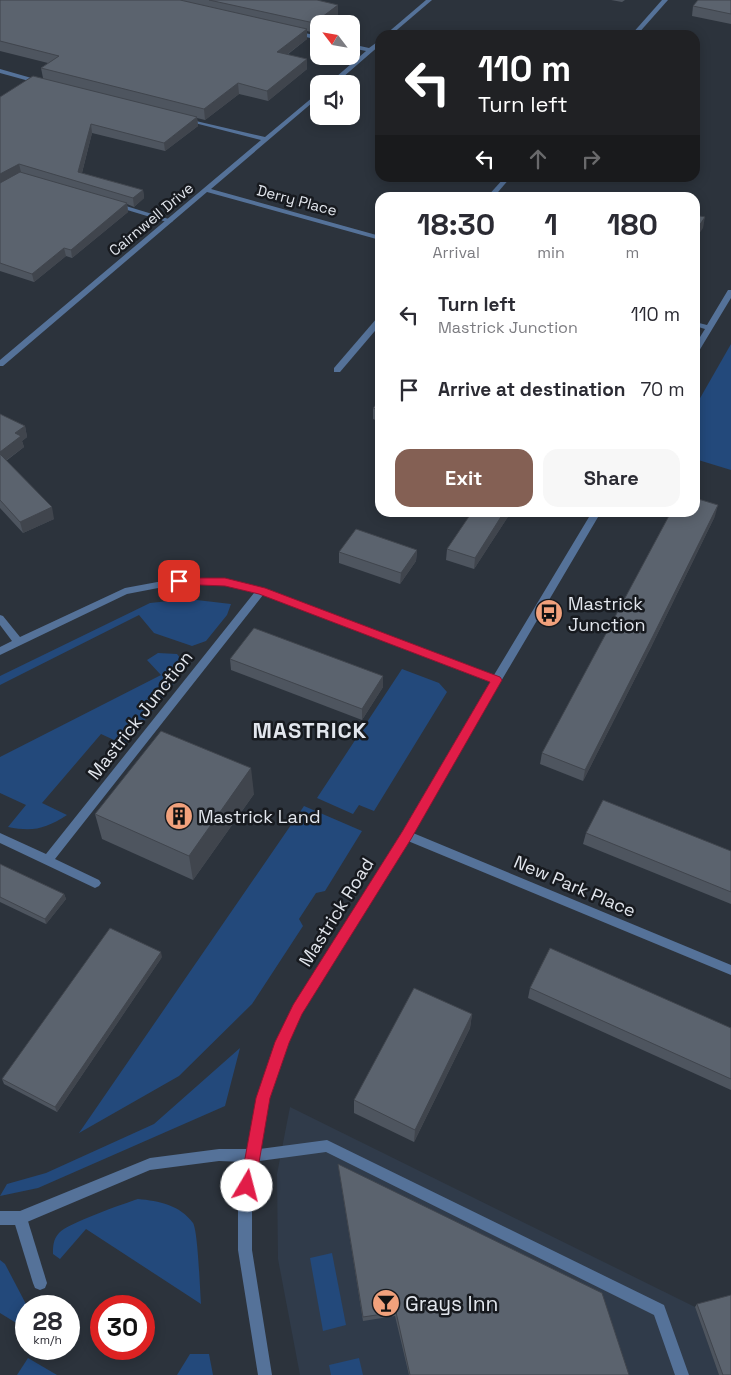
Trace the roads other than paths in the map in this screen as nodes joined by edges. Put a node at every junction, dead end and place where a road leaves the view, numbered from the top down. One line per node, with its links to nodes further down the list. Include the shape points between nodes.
1 (429, 0): 3 (street)
2 (665, 0): 4 (street)
3 (394, 30)
4 (638, 30)
5 (284, 31): 6 (street)
6 (310, 36)
7 (375, 46): 9 (street)
8 (360, 48): 9 (street)
9 (370, 50): 11 (street)
10 (0, 71): 12 (street)
11 (341, 75)
12 (48, 84)
13 (310, 102): 15 (street, Cairnwell Drive)
14 (177, 117): 15 (street)
15 (266, 139): 17 (street, Cairnwell Drive)
16 (503, 182): 18 (street)
17 (207, 190): 20 (street, Cairnwell Drive); 21 (street, Derry Place)
18 (494, 192)
19 (106, 202): 20 (street)
20 (170, 221): 27 (street, Cairnwell Drive)
21 (375, 237)
22 (731, 292): 25 (street)
23 (700, 325): 25 (street)
24 (375, 326): 28 (street)
25 (709, 328): 26 (street)
26 (700, 343)
27 (0, 364)
28 (337, 370)
29 (594, 517): 34 (street, Mastrick Road)
30 (261, 591): 32 (street, via 225,582 179,581 125,591); 34 (street); 37 (street, Mastrick Junction)
31 (0, 618): 32 (street)
32 (18, 641): 33 (street)
33 (0, 651)
34 (496, 680): 35 (street, Mastrick Road)
35 (406, 835): 39 (street, New Park Place); 40 (street, Mastrick Road, via 298,1009 286,1034 263,1098)
36 (0, 838): 37 (street)
37 (47, 861): 38 (street)
38 (95, 883)
39 (731, 970)
40 (252, 1156): 42 (street, via 219,1156 150,1164); 44 (street, Mastrick Road, via 245,1200 246,1250); 45 (street, via 326,1146 659,1310)
41 (0, 1218): 42 (street)
42 (20, 1218): 43 (street)
43 (40, 1283)
44 (265, 1375)
45 (682, 1375)

